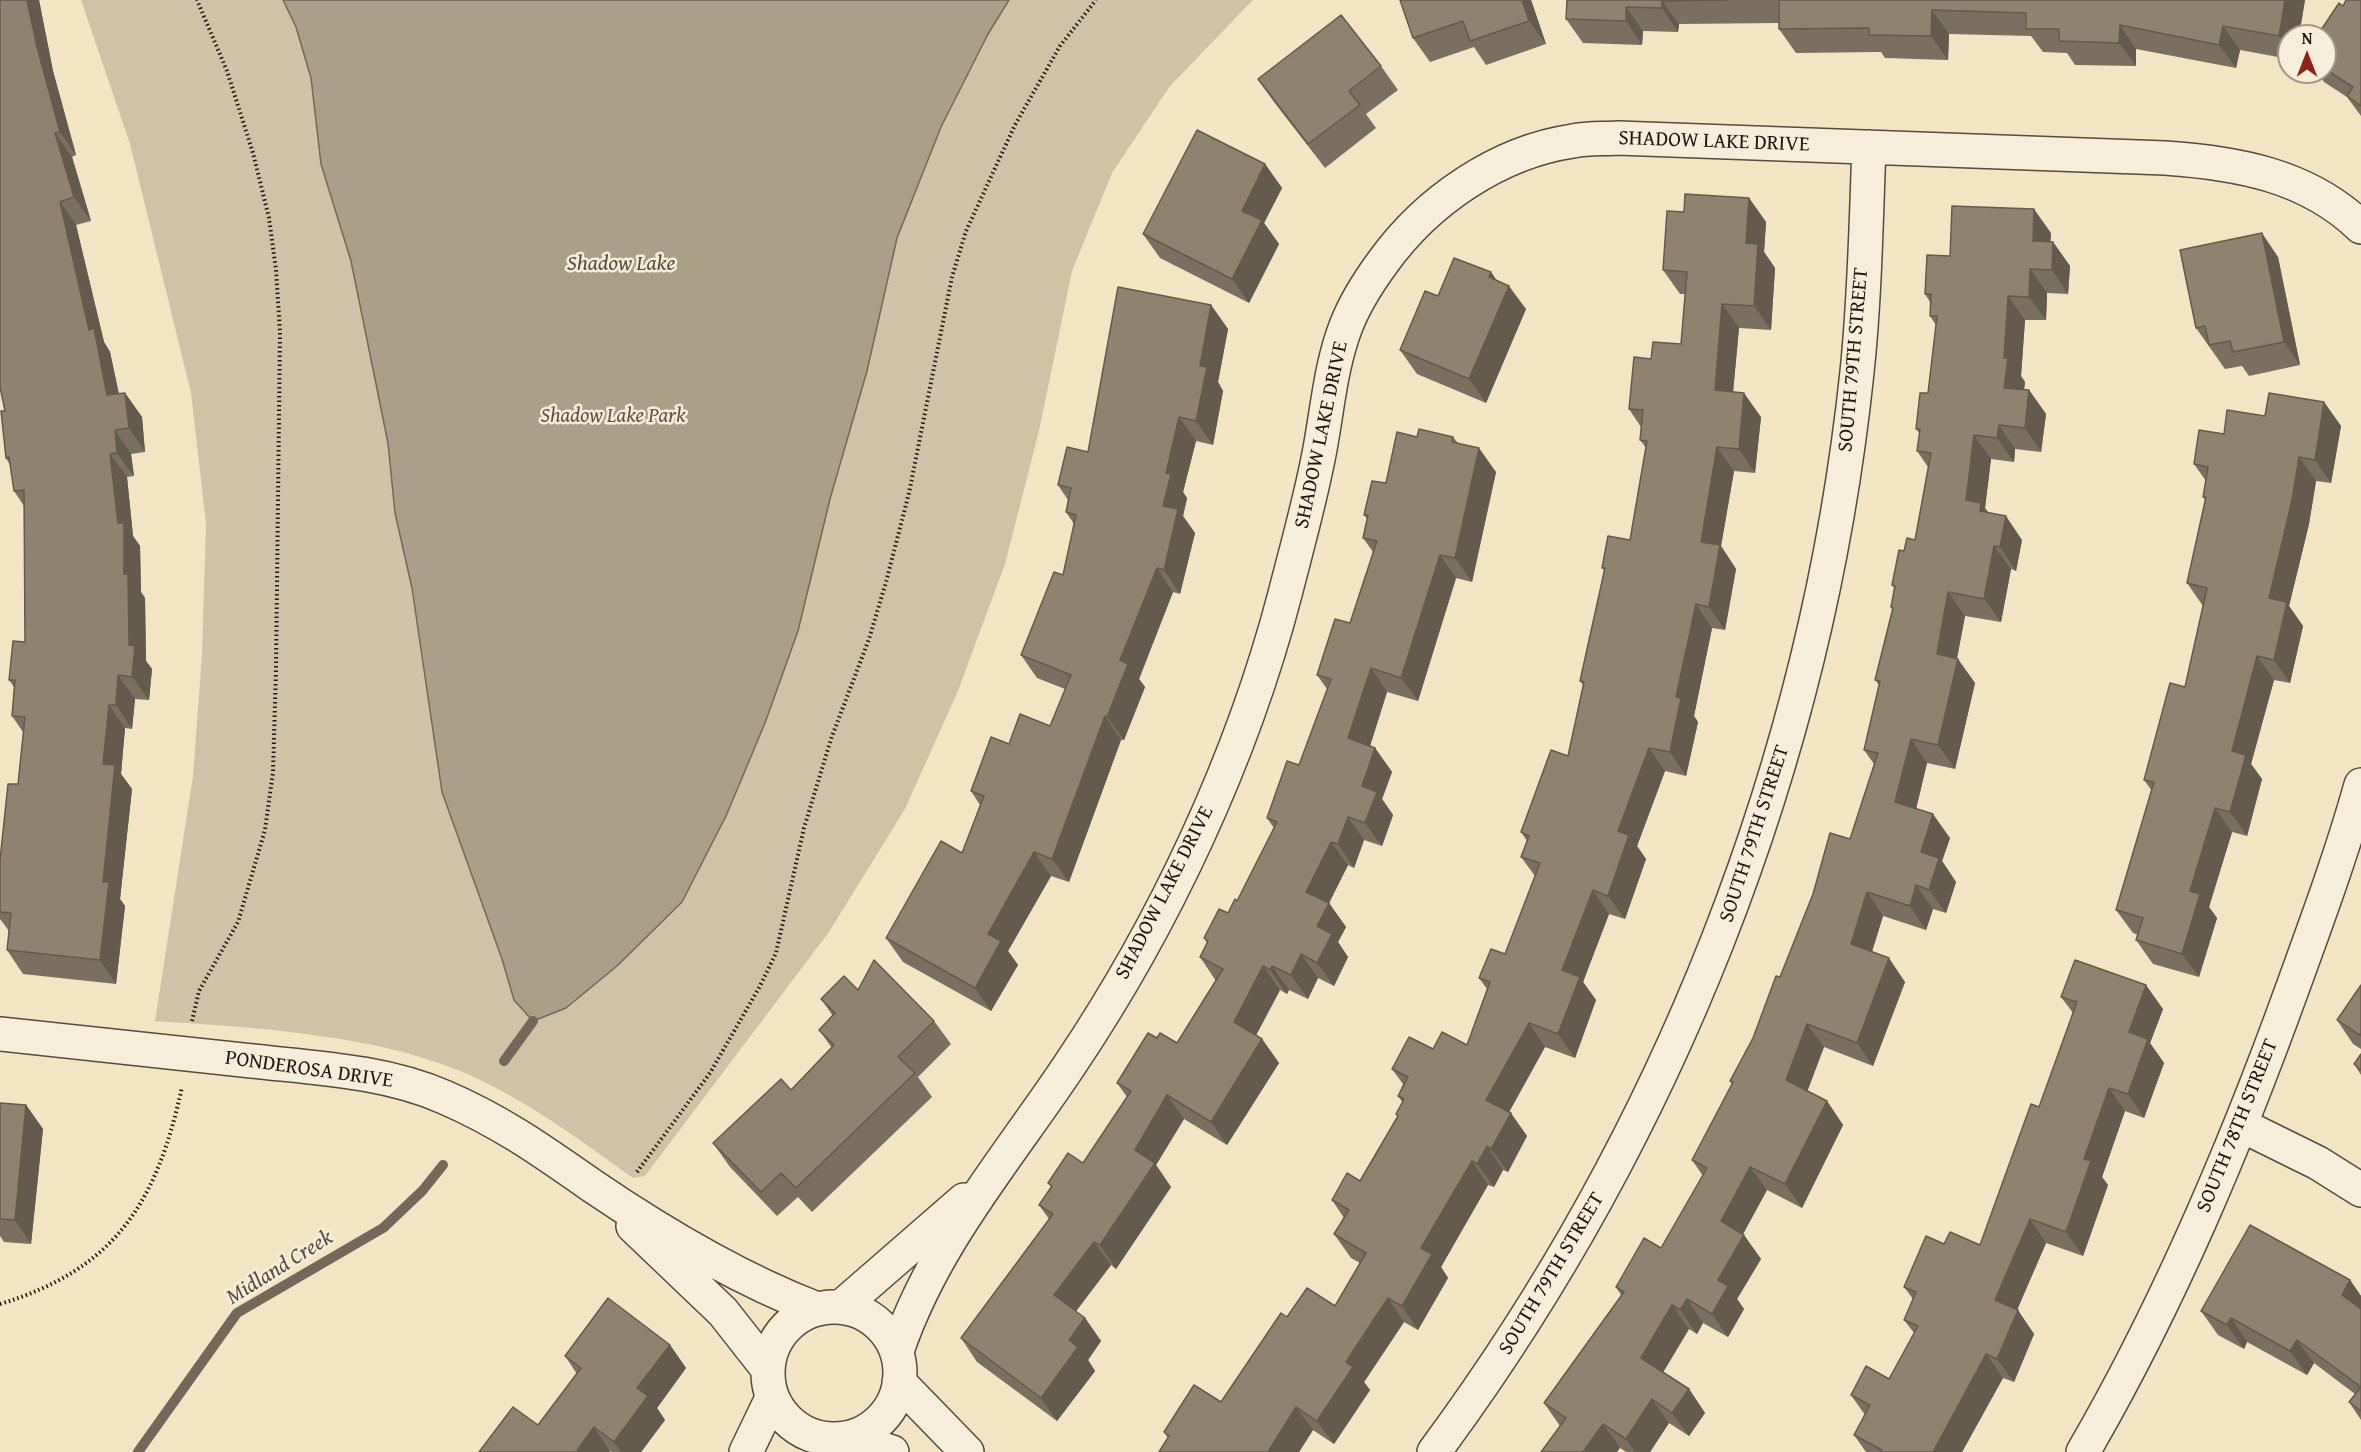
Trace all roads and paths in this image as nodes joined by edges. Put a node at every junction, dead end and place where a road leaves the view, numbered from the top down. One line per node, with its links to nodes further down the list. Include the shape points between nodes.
1 (196, 0): 7 (path, via 227,71 269,218 280,355 273,772 265,830 238,922 199,991)
2 (1096, 0): 9 (path, via 1060,46 1015,125 966,231 952,277 916,459 886,582 804,828 776,953 710,1073)
3 (1869, 147): 4 (street, SHADOW LAKE DRIVE, via 2219,162 2303,186 2347,214); 10 (street, SHADOW LAKE DRIVE, via 1618,138 1573,141 1535,150 1468,182 1404,234 1362,294 1346,325 1335,362 1317,462 1261,676 1194,843 1157,920 1071,1064); 21 (street, SOUTH 79TH STREET, via 1857,370 1836,515 1797,700 1749,860 1688,1016 1609,1178 1527,1318)
4 (2361, 228)
5 (2361, 785): 8 (street, SOUTH 78TH STREET, via 2338,863)
6 (0, 1034): 7 (street, PONDEROSA DRIVE)
7 (186, 1073): 11 (street, PONDEROSA DRIVE, via 332,1070 406,1084 441,1095 516,1133); 13 (path, via 153,1178 137,1212 116,1239 84,1267 38,1292)
8 (2241, 1125): 12 (street, via 2318,1163); 22 (street, SOUTH 78TH STREET, via 2139,1349)
9 (633, 1178)
10 (986, 1181): 14 (street, SHADOW LAKE DRIVE); 15 (street, SHADOW LAKE DRIVE, via 926,1279)
11 (591, 1185): 14 (street, PONDEROSA DRIVE, via 742,1277); 16 (street, PONDEROSA DRIVE, via 723,1312)
12 (2361, 1190)
13 (0, 1304)
14 (829, 1308): 15 (street, via 869,1317 886,1332); 16 (street, via 795,1320 777,1337)
15 (898, 1366): 17 (street, via 895,1398 876,1424); 20 (street)
16 (770, 1383): 17 (street, via 791,1424); 18 (street)
17 (824, 1442): 19 (street)
18 (746, 1452)
19 (892, 1452)
20 (967, 1452)
21 (1434, 1452)
22 (2083, 1452)

